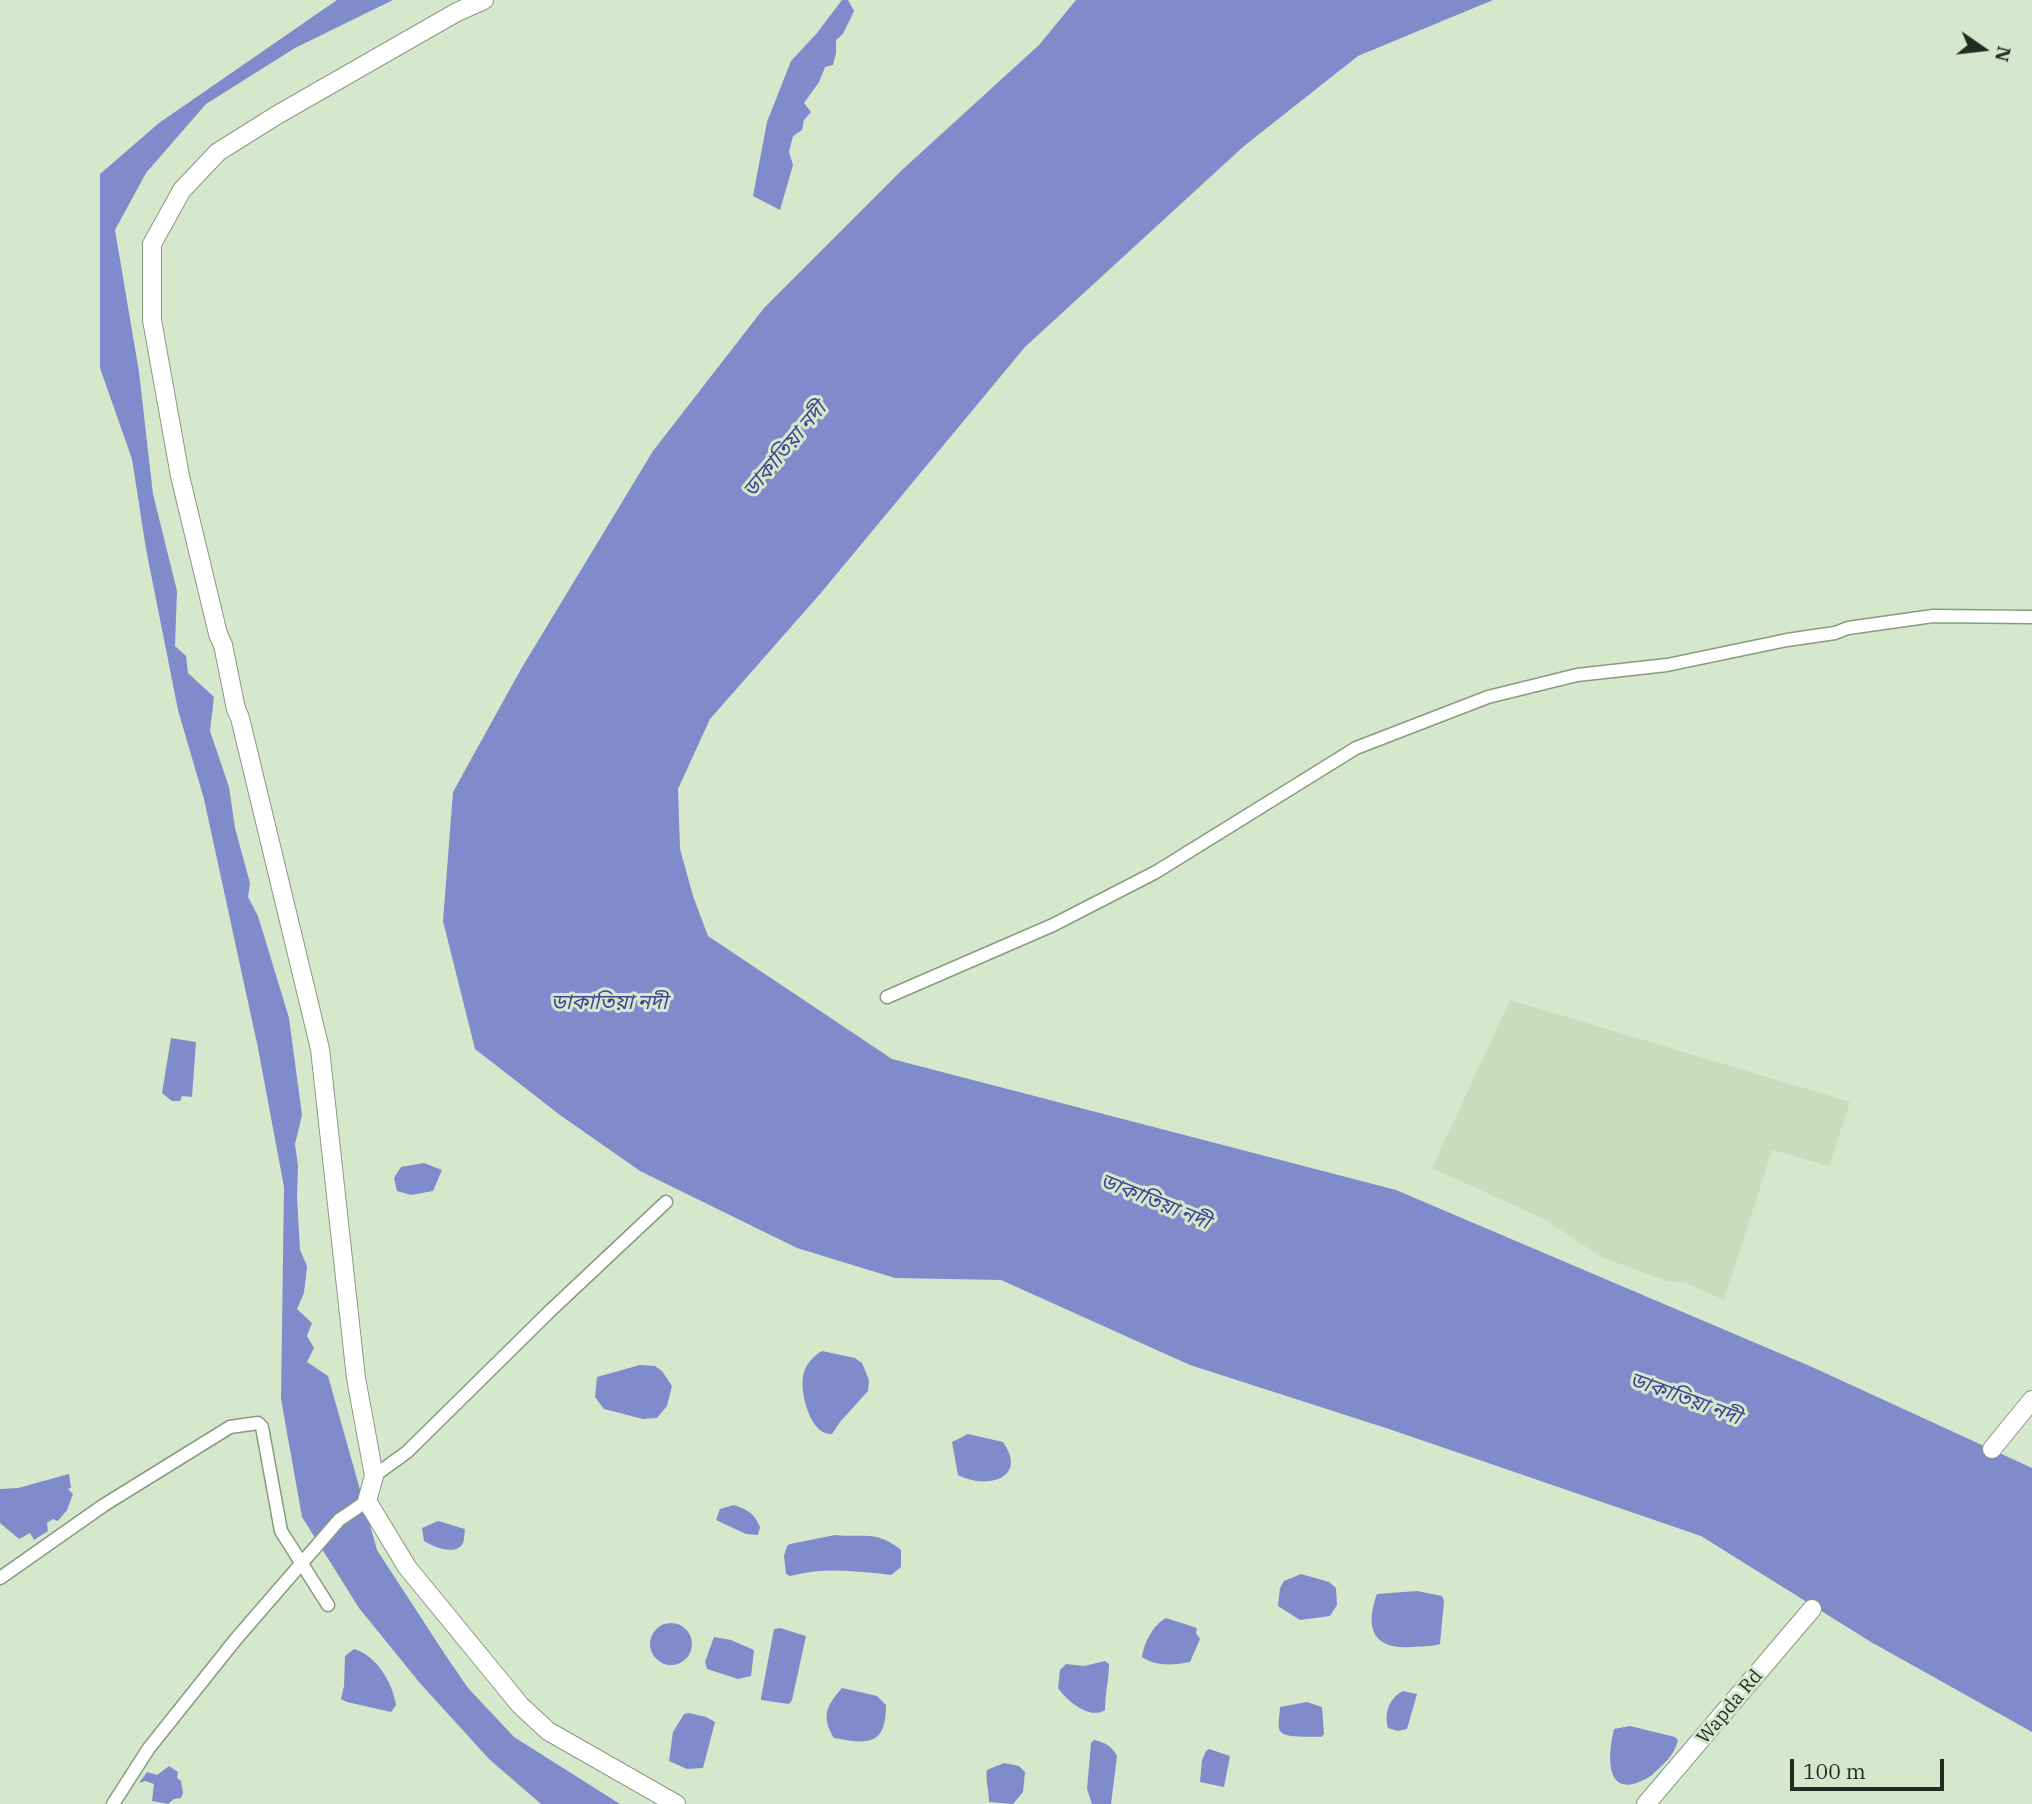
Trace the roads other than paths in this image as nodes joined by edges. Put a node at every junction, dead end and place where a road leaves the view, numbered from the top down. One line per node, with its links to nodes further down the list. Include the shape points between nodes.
1 (484, 0): 7 (main road, via 218,152 182,190 152,244 152,320 180,476 320,1049 356,1378)
2 (2032, 617): 3 (street, via 1909,619 1667,665 1577,675 1488,697 1356,748 1156,872 1053,925)
3 (887, 997)
4 (666, 1202): 7 (street, via 407,1452)
5 (2032, 1400): 6 (main road)
6 (1992, 1449)
7 (374, 1476): 8 (main road)
8 (367, 1501): 9 (street, via 339,1520); 14 (main road, via 407,1567 520,1705 548,1731)
9 (300, 1564): 10 (street, via 281,1531 258,1423 230,1427 104,1505); 11 (street); 13 (street, via 149,1748)
10 (0, 1578)
11 (328, 1605)
12 (1812, 1609): 15 (main road, Wapda Rd)
13 (113, 1804)
14 (676, 1804)
15 (1646, 1804)

